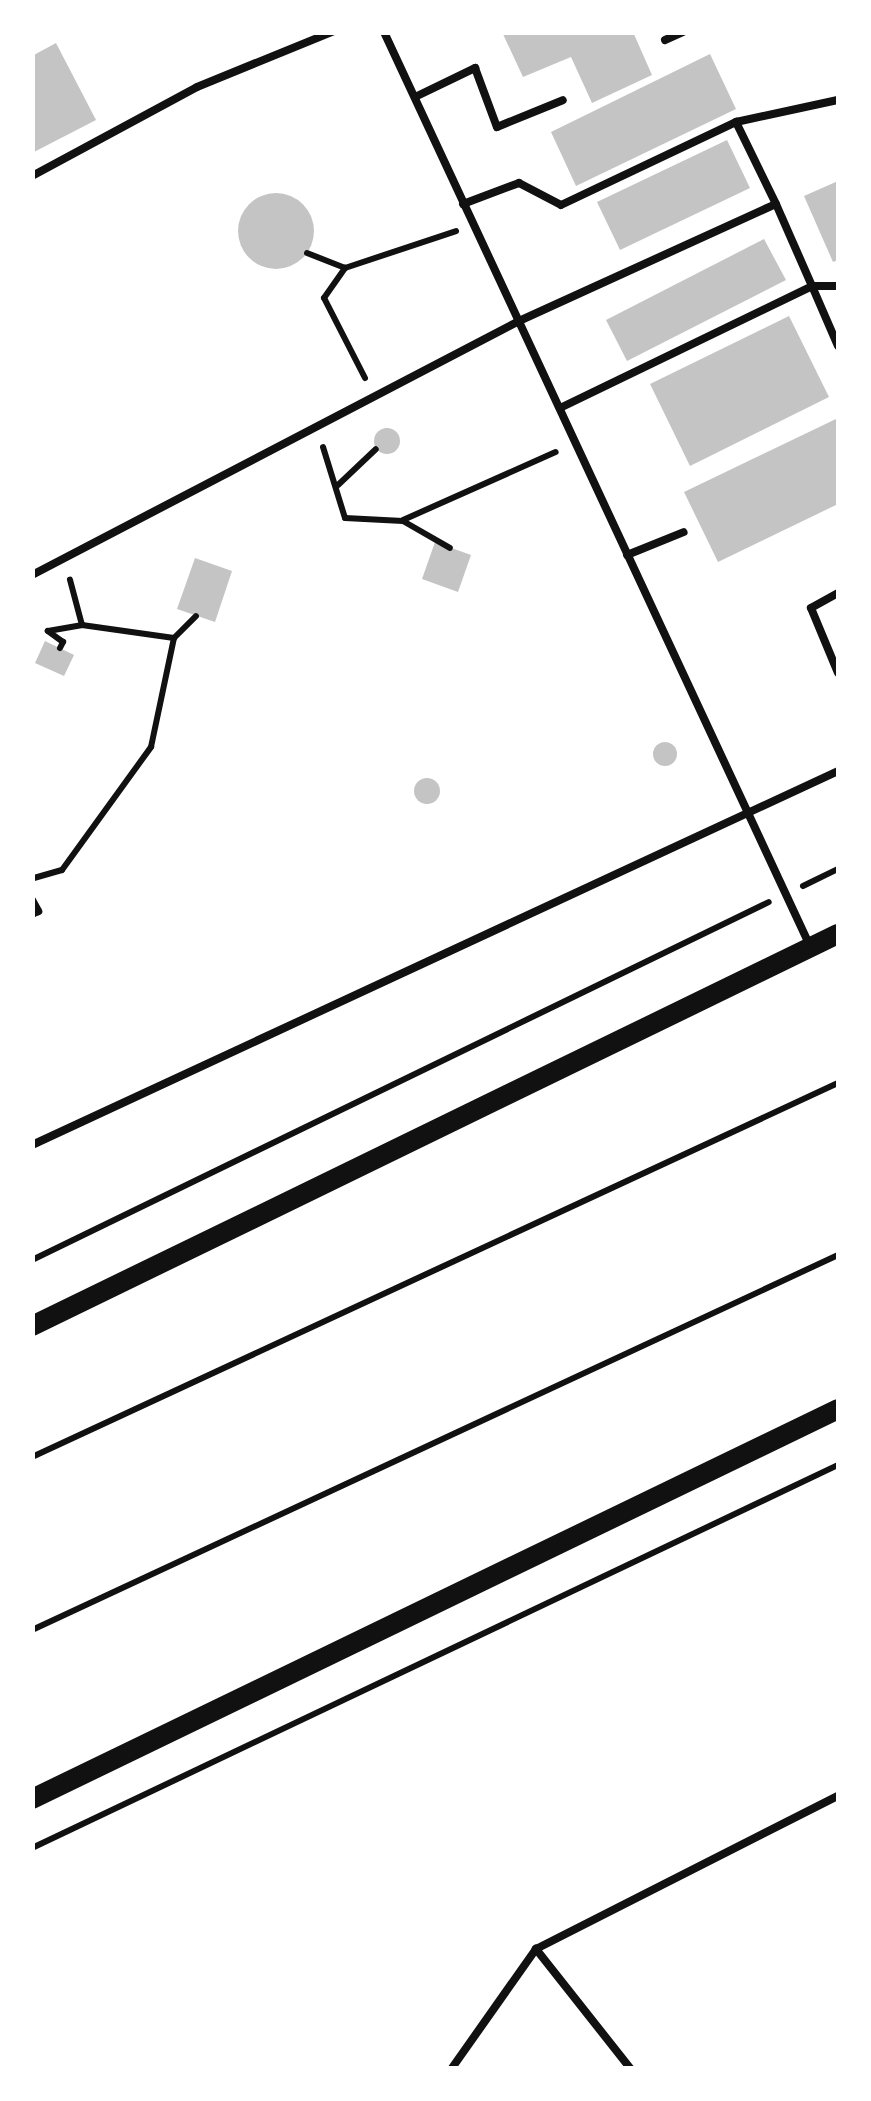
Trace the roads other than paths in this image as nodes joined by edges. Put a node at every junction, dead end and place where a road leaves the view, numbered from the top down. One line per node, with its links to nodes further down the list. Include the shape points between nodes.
1 (332, 32): 9 (lane, via 197,87)
2 (384, 32): 5 (lane)
3 (683, 32): 4 (lane)
4 (664, 40)
5 (415, 97): 6 (lane, via 475,68 497,127); 10 (lane)
6 (563, 100)
7 (838, 100): 8 (lane)
8 (736, 122): 10 (lane, via 561,204 518,183); 11 (lane)
9 (32, 176)
10 (463, 204): 14 (lane)
11 (776, 204): 12 (lane); 14 (lane)
12 (812, 286): 13 (lane); 15 (lane); 16 (lane)
13 (838, 286)
14 (518, 321): 16 (lane); 19 (lane)
15 (838, 346)
16 (560, 408): 18 (lane)
17 (684, 532): 18 (lane)
18 (628, 555): 23 (lane)
19 (32, 575)
20 (838, 593): 21 (lane, via 811,608)
21 (838, 673)
22 (838, 771): 23 (lane)
23 (750, 817): 27 (lane); 28 (lane)
24 (32, 900): 25 (lane, via 38,911)
25 (32, 914)
26 (838, 934): 27 (main road)
27 (811, 947): 29 (main road)
28 (32, 1145)
29 (32, 1326)
30 (838, 1409): 32 (main road)
31 (838, 1796): 33 (lane)
32 (32, 1799)
33 (536, 1949): 34 (lane); 35 (lane)
34 (452, 2068)
35 (630, 2068)

